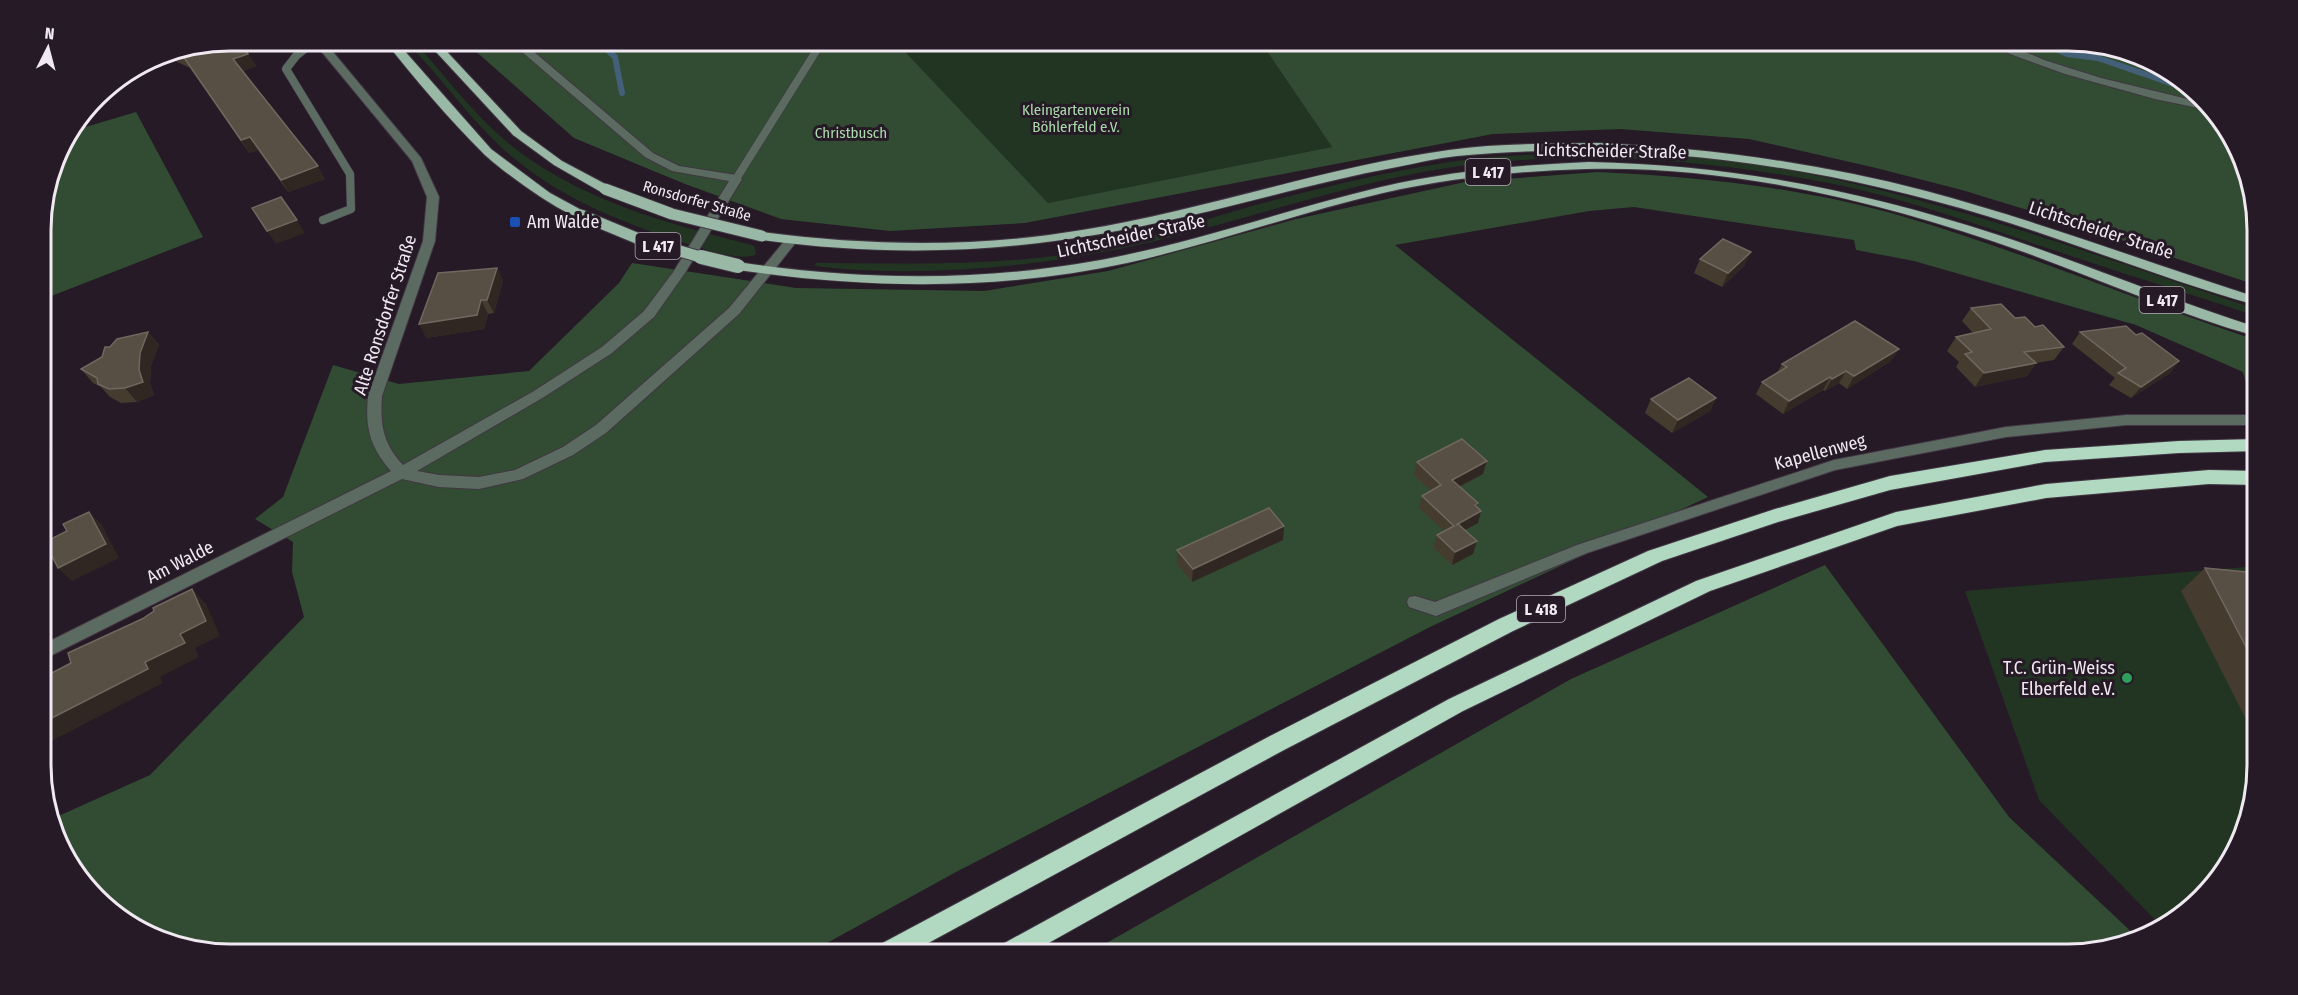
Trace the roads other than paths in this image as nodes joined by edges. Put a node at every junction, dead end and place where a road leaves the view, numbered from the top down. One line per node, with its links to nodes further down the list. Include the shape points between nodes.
1 (303, 51): 10 (lane, Alte Ronsdorfer Straße, via 286,69 350,174 351,209)
2 (326, 51): 18 (street, Alte Ronsdorfer Straße, via 417,160 433,197 429,241 375,396 373,420 379,440)
3 (399, 51): 13 (main road, Lichtscheider Straße / L 417, bridge, via 487,152 546,196 617,232 682,254)
4 (440, 51): 11 (main road, Ronsdorfer Straße / L 417, bridge, via 517,133 558,164 605,189 672,214)
5 (526, 51): 9 (street, via 649,155 676,169)
6 (816, 51): 9 (lane)
7 (2010, 51): 8 (street)
8 (2197, 105)
9 (736, 179): 18 (street, Am Walde, via 679,273 649,314 607,350 539,394)
10 (323, 220)
11 (762, 236): 12 (main road, Lichtscheider Straße / L 417)
12 (792, 241): 13 (street); 14 (main road, Lichtscheider Straße / L 417, via 891,249 1018,244 1131,226 1375,167 1460,152 1550,146 1633,147 1754,158 1871,181 2034,227)
13 (766, 271): 15 (main road, Lichtscheider Straße / L 417, via 897,282 1019,276 1126,259 1425,181 1535,167 1626,166 1745,177 1911,212 1996,238); 18 (street, via 734,310 601,429 568,451 518,475 479,483)
14 (2247, 298)
15 (2247, 329)
16 (2247, 420): 20 (street, Kapellenweg, via 2126,420 2006,432 1834,465 1582,549 1436,609)
17 (2247, 444): 22 (highway, L 418, via 2045,456 1890,483 1655,556 1464,646)
18 (401, 473): 21 (street, Am Walde)
19 (2247, 478): 23 (highway, via 2209,477 2046,491 1896,519 1703,586 1456,705)
20 (1415, 602)
21 (51, 648)
22 (904, 944)
23 (1025, 944)

